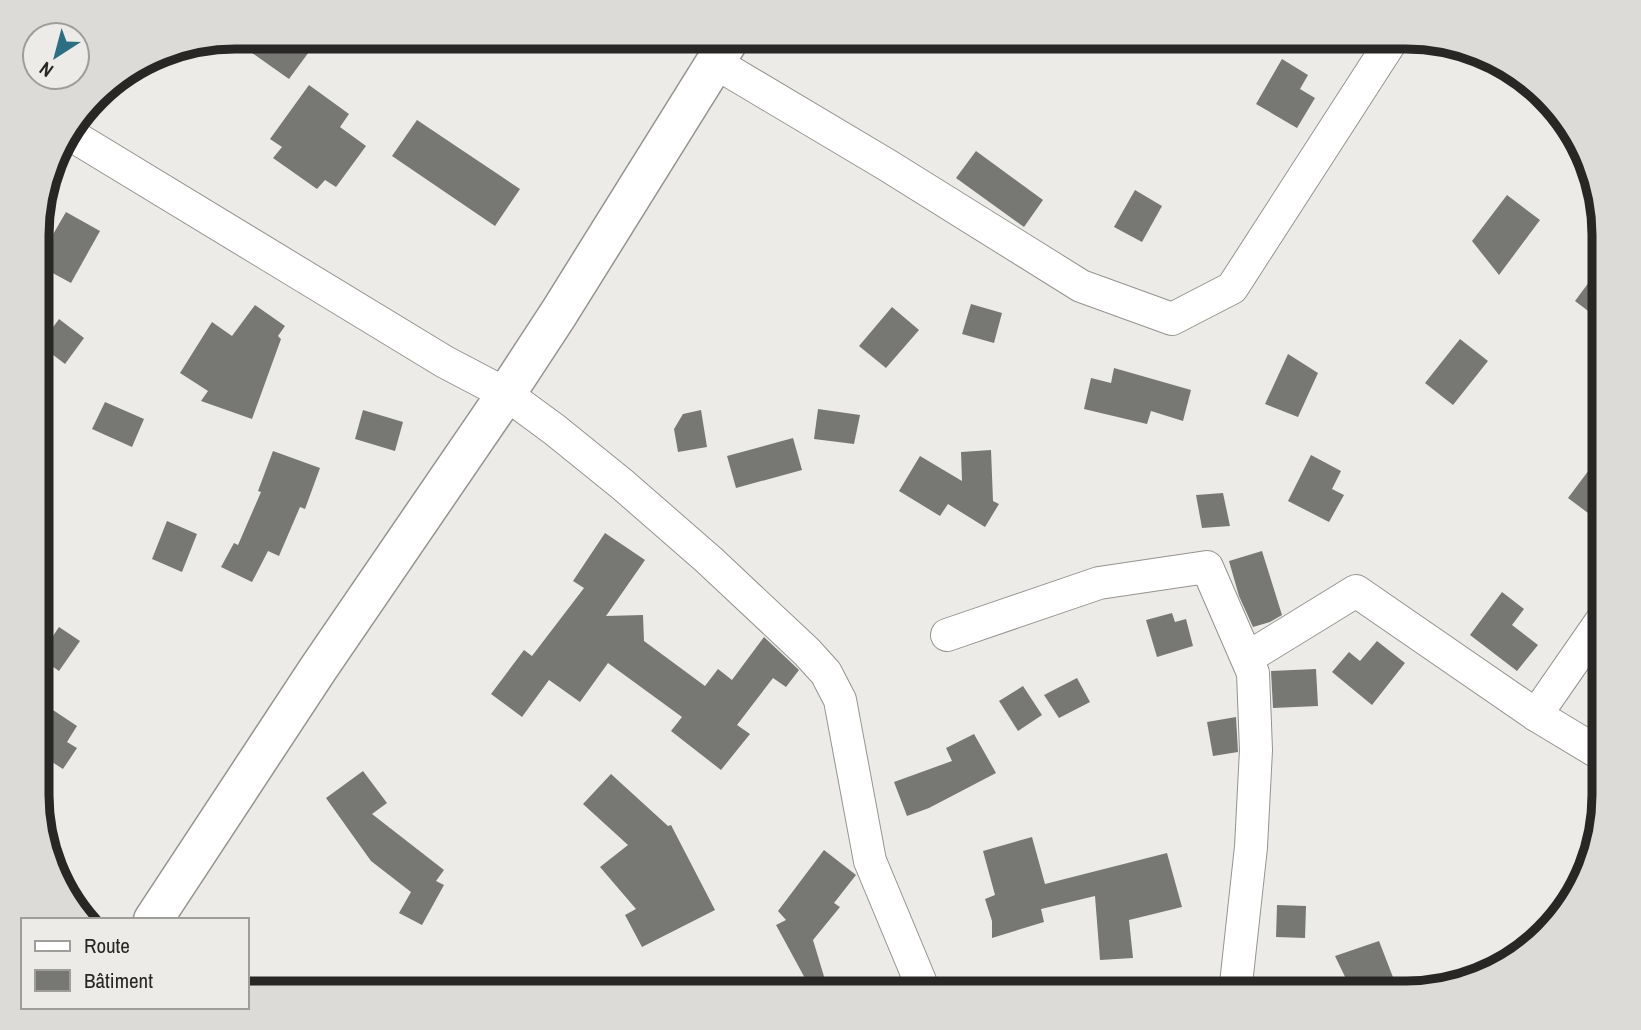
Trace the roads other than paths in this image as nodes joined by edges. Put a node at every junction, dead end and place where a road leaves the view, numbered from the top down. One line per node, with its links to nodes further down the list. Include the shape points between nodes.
1 (723, 49): 2 (street, via 887,165 1081,285 1172,319 1232,288); 4 (street)
2 (1380, 49)
3 (76, 138): 4 (street, via 445,362)
4 (506, 394): 10 (street); 11 (street, via 623,485 826,673 840,700 870,861)
5 (1592, 634): 8 (street)
6 (947, 635): 7 (street, via 1099,583 1207,567)
7 (1247, 659): 8 (street, via 1356,591); 12 (street, via 1253,673 1256,750)
8 (1536, 715): 9 (street)
9 (1592, 749)
10 (154, 918)
11 (920, 981)
12 (1237, 981)

